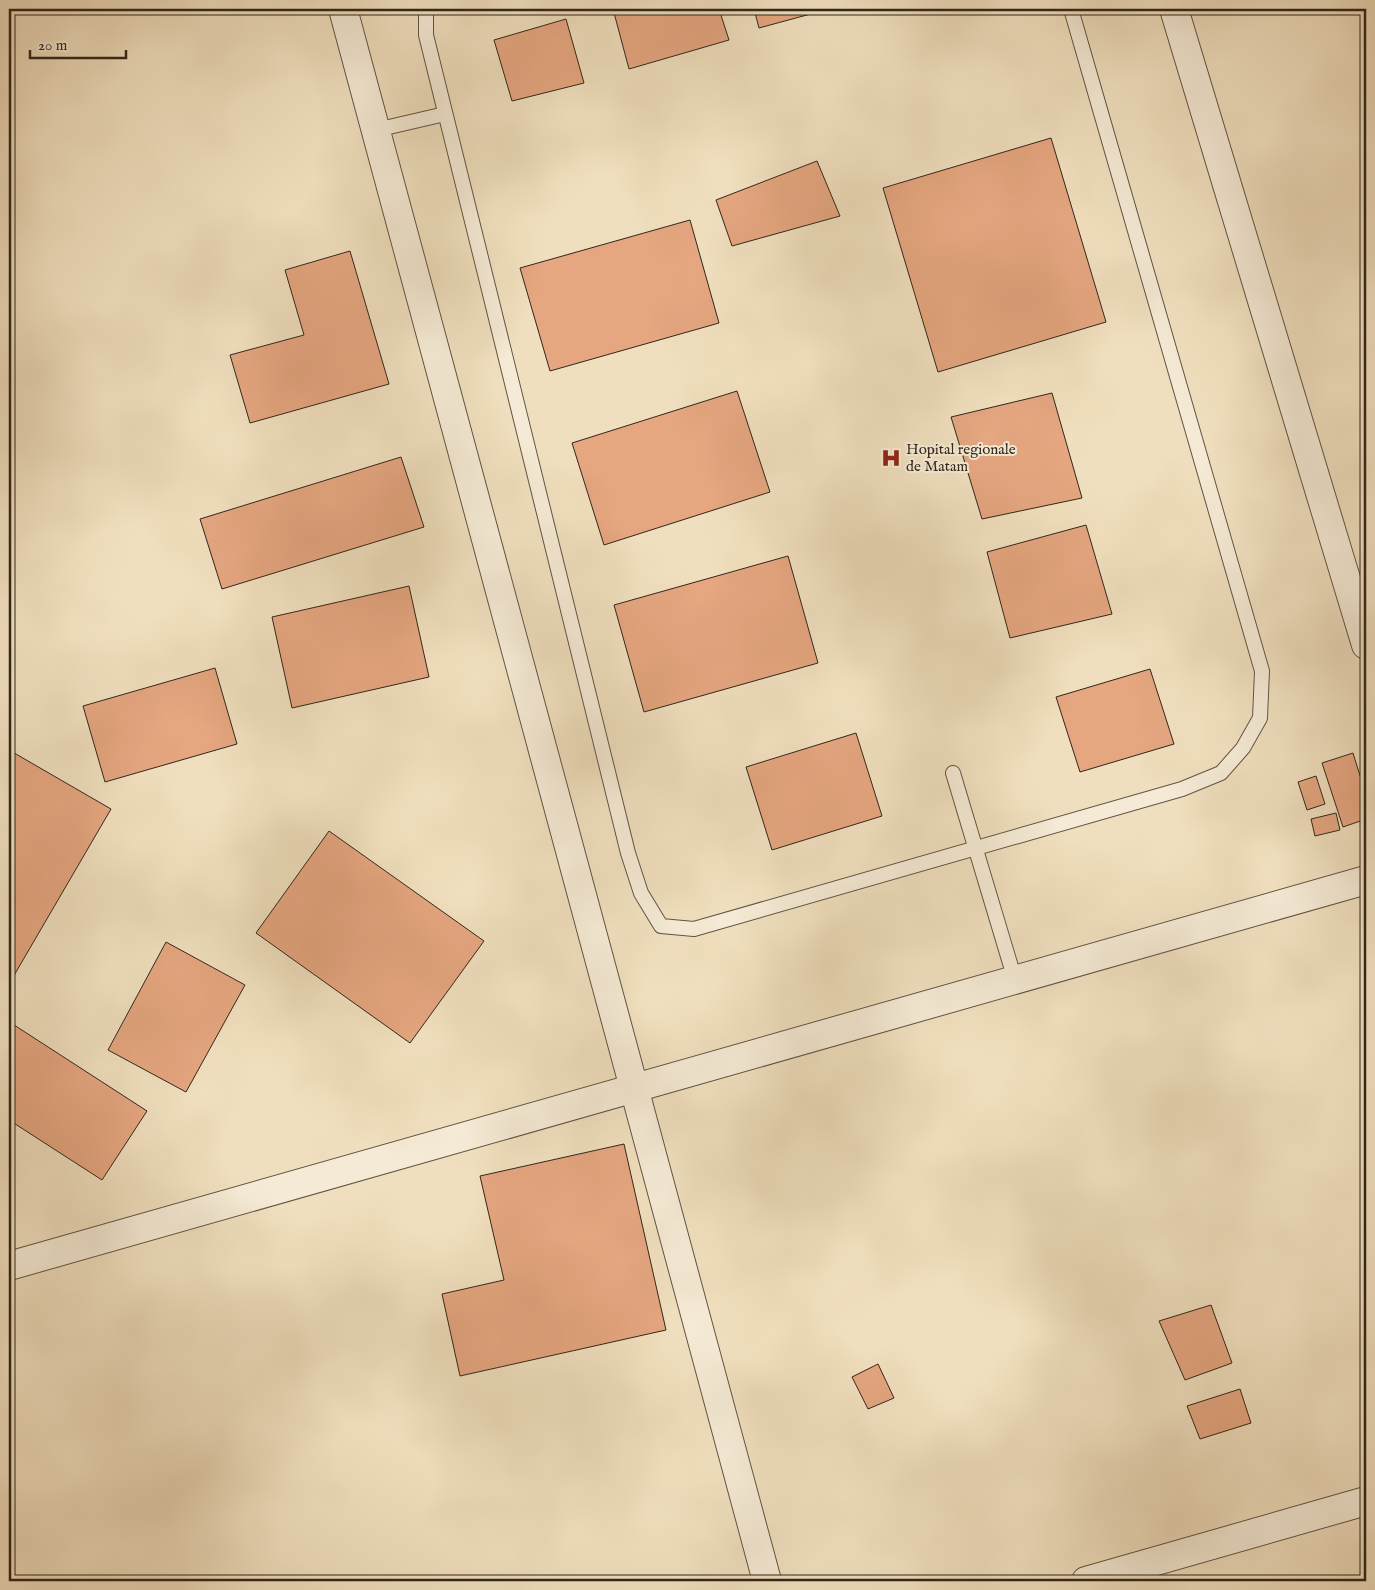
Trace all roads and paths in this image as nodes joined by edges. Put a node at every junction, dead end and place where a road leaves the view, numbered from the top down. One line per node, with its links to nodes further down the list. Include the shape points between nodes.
1 (343, 9): 6 (street)
2 (426, 9): 5 (lane, via 426,35)
3 (1071, 9): 9 (lane, via 1262,672 1260,718 1243,748 1221,773 1182,789)
4 (1174, 9): 7 (street)
5 (445, 114): 6 (lane); 9 (lane, via 628,852 641,893 661,926 694,929)
6 (376, 130): 12 (street)
7 (1366, 645)
8 (954, 773): 9 (lane)
9 (975, 849): 11 (lane)
10 (1366, 880): 11 (street)
11 (1015, 980): 12 (street)
12 (634, 1089): 13 (street); 15 (street)
13 (9, 1266)
14 (1366, 1502): 16 (street)
15 (767, 1581)
16 (1086, 1581)

